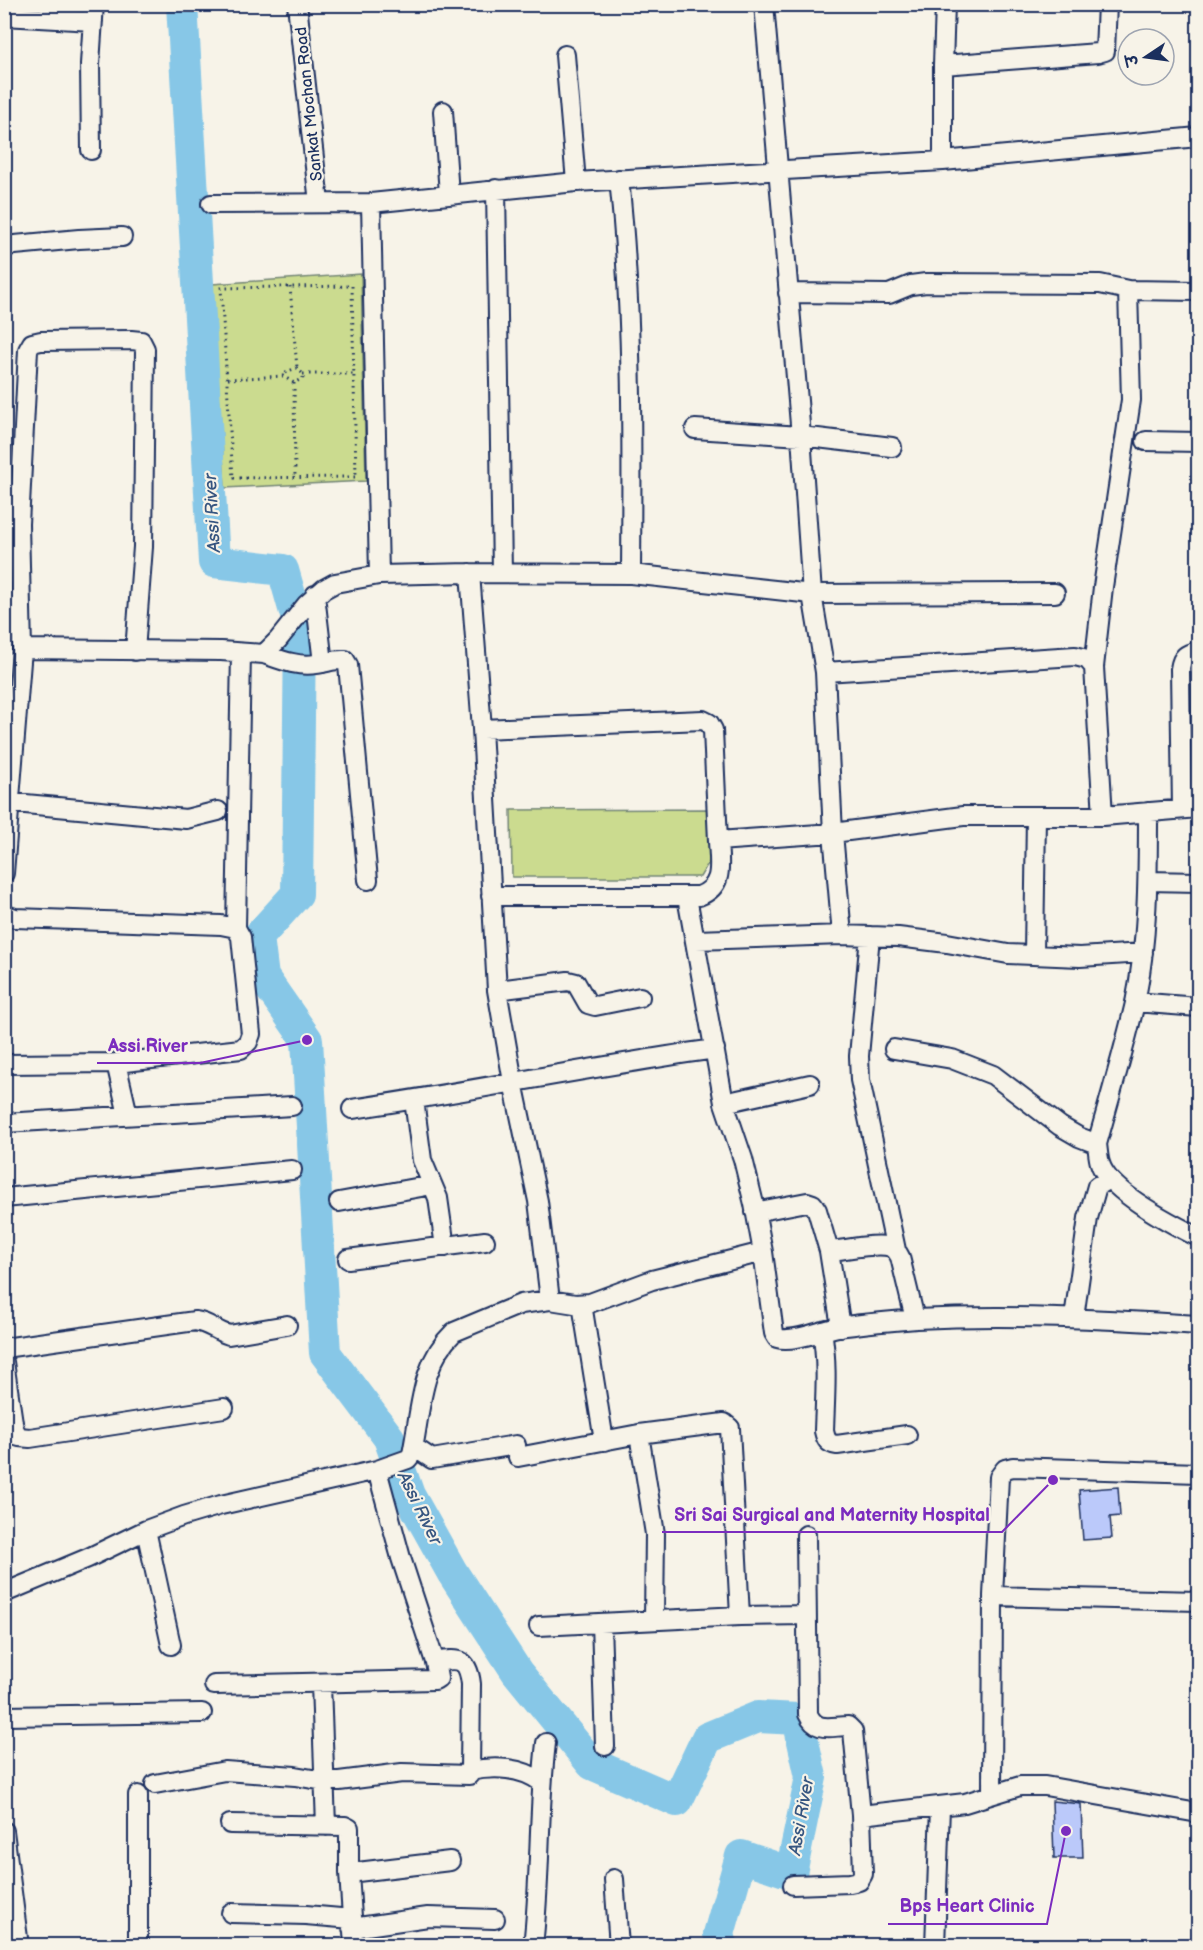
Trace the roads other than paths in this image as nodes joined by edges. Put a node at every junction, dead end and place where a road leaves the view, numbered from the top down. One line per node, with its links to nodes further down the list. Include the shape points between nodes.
1 (297, 4): 18 (street, Sankat Mochan Road)
2 (764, 4): 13 (street)
3 (945, 4): 8 (street)
4 (1107, 4): 8 (street, via 1105,51)
5 (94, 13): 6 (street); 11 (street)
6 (4, 16)
7 (565, 55): 15 (street)
8 (943, 64): 12 (street)
9 (443, 111): 17 (street)
10 (1198, 137): 12 (street)
11 (91, 150)
12 (943, 161): 13 (street)
13 (778, 172): 14 (street); 25 (street)
14 (619, 179): 15 (street); 34 (street, via 627,259 632,388)
15 (576, 182): 16 (street)
16 (496, 189): 17 (street); 33 (street)
17 (449, 194): 19 (street)
18 (319, 202): 19 (street); 20 (street)
19 (370, 203): 35 (street)
20 (211, 204)
21 (122, 237): 22 (street)
22 (4, 246)
23 (1128, 290): 24 (street); 25 (street, via 1100,284 926,282 889,294); 45 (street, via 1131,400 1102,587)
24 (1198, 291)
25 (788, 293): 27 (street)
26 (695, 429): 27 (street)
27 (801, 436): 30 (street); 37 (street)
28 (1146, 441): 29 (street)
29 (1198, 442)
30 (892, 447)
31 (12, 523): 39 (street); 40 (street, via 28,350 32,343 141,341 146,357 143,547)
32 (470, 573): 33 (street); 35 (street); 48 (street)
33 (502, 573): 34 (street)
34 (631, 574): 37 (street)
35 (379, 575): 38 (street, via 335,583)
36 (1055, 593): 37 (street)
37 (812, 594): 46 (street)
38 (310, 600): 43 (street); 44 (street)
39 (22, 648): 40 (street); 47 (street)
40 (135, 651): 42 (street)
41 (1198, 651): 50 (street, via 1186,654 1180,669)
42 (241, 653): 43 (street); 64 (street)
43 (264, 654): 44 (street, via 287,663)
44 (319, 664): 58 (street, via 338,659 348,665)
45 (1094, 667): 46 (street, via 1087,659 1075,656); 54 (street)
46 (825, 672): 55 (street)
47 (11, 714): 49 (street)
48 (482, 729): 56 (street, via 703,720 713,730); 61 (street)
49 (8, 802): 51 (street, via 186,819); 57 (street)
50 (1190, 809): 52 (street)
51 (218, 811)
52 (1148, 812): 54 (street); 59 (street)
53 (1036, 816): 54 (street); 55 (street, via 963,816); 69 (street)
54 (1103, 816)
55 (833, 833): 56 (street); 65 (street)
56 (718, 841): 62 (street, via 717,883 708,892)
57 (4, 873)
58 (368, 880)
59 (1148, 881): 60 (street); 68 (street)
60 (1198, 882)
61 (492, 896): 62 (street); 70 (street)
62 (687, 897): 67 (street)
63 (4, 914): 64 (street, via 15,918)
64 (236, 928): 76 (street, via 241,937 251,1034 248,1042 241,1049)
65 (842, 935): 66 (street); 67 (street)
66 (870, 936): 69 (street); 96 (street, via 860,1080)
67 (696, 940): 74 (street)
68 (1143, 953): 69 (street, via 1080,957); 72 (street)
69 (1034, 954)
70 (497, 990): 71 (street, via 568,981 576,983 588,1004 595,1006); 78 (street)
71 (640, 997)
72 (1135, 1002): 73 (street); 86 (street)
73 (1198, 1007)
74 (715, 1049): 78 (street); 81 (street)
75 (894, 1049): 86 (street, via 952,1059 993,1075 1060,1126)
76 (116, 1063): 77 (street); 84 (street)
77 (4, 1064)
78 (513, 1082): 80 (street); 100 (street, via 538,1201)
79 (810, 1084): 81 (street)
80 (414, 1100): 83 (street); 89 (street, via 422,1160)
81 (724, 1103): 92 (street)
82 (292, 1106): 84 (street)
83 (352, 1109)
84 (128, 1114): 85 (street)
85 (4, 1123)
86 (1097, 1144): 88 (street, via 1100,1164)
87 (292, 1170): 90 (street)
88 (1109, 1179): 93 (street, via 1128,1196); 102 (street, via 1097,1186 1088,1218)
89 (432, 1185): 91 (street); 95 (street, via 438,1198)
90 (4, 1198)
91 (339, 1202)
92 (755, 1212): 97 (street, via 813,1204); 98 (street)
93 (1198, 1237)
94 (485, 1240): 95 (street)
95 (445, 1247): 99 (street)
96 (896, 1250): 97 (street, via 880,1246); 103 (street)
97 (829, 1251): 106 (street)
98 (763, 1252): 101 (street, via 652,1280); 107 (street, via 777,1338)
99 (348, 1259)
100 (550, 1300): 101 (street); 114 (street, via 521,1304 448,1338 426,1378)
101 (582, 1304): 113 (street)
102 (1074, 1318): 103 (street); 104 (street)
103 (915, 1319): 106 (street)
104 (1198, 1325)
105 (287, 1326): 108 (street, via 229,1335 206,1322 195,1321)
106 (841, 1327): 107 (street)
107 (822, 1331): 112 (street, via 826,1440 837,1445)
108 (4, 1348)
109 (4, 1362): 110 (street, via 14,1429 19,1437)
110 (224, 1408)
111 (639, 1434): 113 (street); 123 (street, via 712,1423 724,1423 730,1428); 124 (street, via 655,1534)
112 (907, 1435)
113 (604, 1441): 114 (street, via 432,1459)
114 (411, 1453): 115 (street)
115 (381, 1469): 117 (street, via 221,1505); 128 (street, via 401,1558)
116 (1198, 1473): 120 (street, via 1005,1469 999,1477)
117 (146, 1530): 119 (street); 127 (street)
118 (806, 1535): 122 (street)
119 (4, 1593)
120 (993, 1596): 121 (street); 139 (street)
121 (1198, 1601)
122 (806, 1615): 123 (street); 143 (street, via 808,1714 819,1727 848,1726 854,1731)
123 (740, 1616): 124 (street)
124 (654, 1620): 125 (street)
125 (601, 1623): 126 (street); 134 (street)
126 (539, 1626)
127 (171, 1645)
128 (435, 1662): 129 (street, via 435,1680); 135 (street, via 460,1660 469,1671)
129 (321, 1684): 130 (street); 136 (street)
130 (214, 1685)
131 (202, 1713): 132 (street)
132 (4, 1716)
133 (546, 1743): 137 (street)
134 (605, 1746)
135 (470, 1772): 136 (street, via 402,1773); 137 (street, via 518,1769)
136 (324, 1781): 138 (street, via 225,1771); 145 (street)
137 (541, 1782): 156 (street, via 540,1865)
138 (155, 1784)
139 (992, 1793): 141 (street); 142 (street, via 1020,1786 1045,1786)
140 (138, 1795): 155 (street)
141 (940, 1807): 143 (street); 158 (street)
142 (1198, 1813)
143 (861, 1815): 150 (street, via 860,1881)
144 (230, 1824): 145 (street)
145 (326, 1826): 148 (street, via 349,1828)
146 (4, 1831): 154 (street)
147 (450, 1861): 148 (street)
148 (349, 1873): 153 (street)
149 (614, 1879): 157 (street)
150 (793, 1885)
151 (231, 1912): 153 (street, via 306,1915)
152 (495, 1919): 153 (street, via 428,1917)
153 (353, 1931)
154 (19, 1946)
155 (138, 1946)
156 (533, 1946)
157 (619, 1946)
158 (935, 1946)

